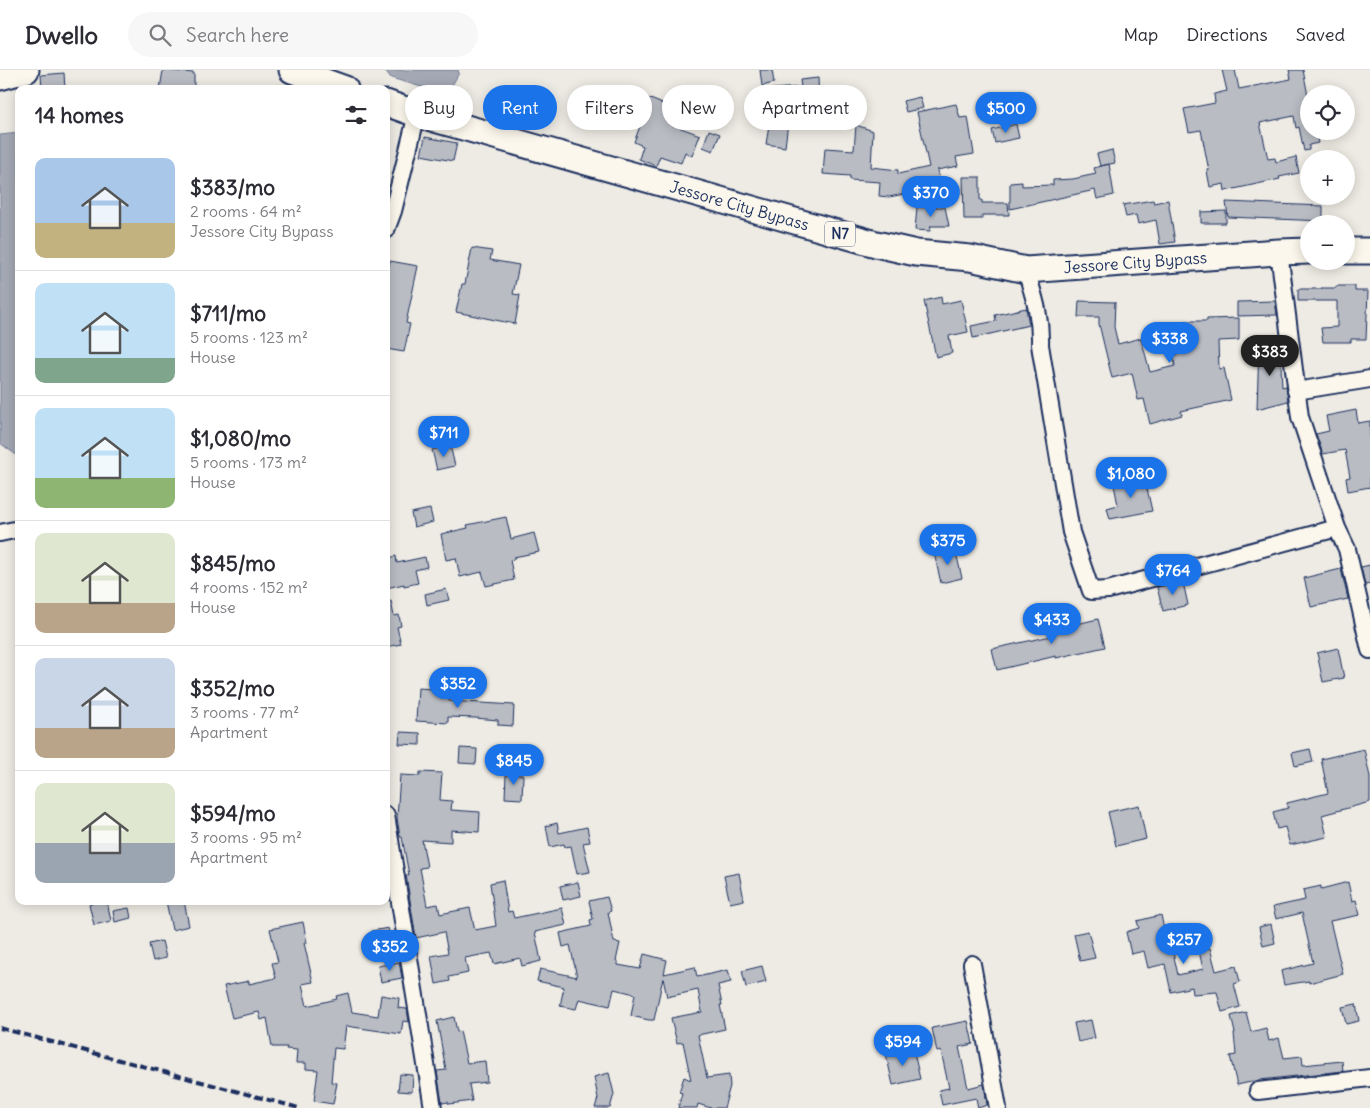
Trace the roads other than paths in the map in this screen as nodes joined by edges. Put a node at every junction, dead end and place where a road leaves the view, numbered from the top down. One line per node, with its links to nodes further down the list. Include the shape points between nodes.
1 (26, 70): 3 (highway)
2 (292, 70): 4 (highway)
3 (0, 78)
4 (334, 85)
5 (390, 104): 6 (highway, Jessore City Bypass / N7)
6 (405, 110)
7 (413, 130): 9 (street)
8 (473, 130): 14 (highway, Jessore City Bypass / N7, via 876,244)
9 (390, 220)
10 (1370, 250): 12 (highway)
11 (1300, 251): 13 (highway, Jessore City Bypass / N7)
12 (1355, 251)
13 (1279, 252): 14 (highway, Jessore City Bypass / N7); 16 (street)
14 (1026, 270): 17 (street, via 1038,309 1040,345 1071,532 1091,591 1108,590)
15 (1370, 379): 16 (street)
16 (1296, 390): 17 (street, via 1300,417)
17 (1337, 528): 20 (street, via 1347,549)
18 (15, 531): 19 (street)
19 (0, 533)
20 (1370, 650)
21 (390, 840): 25 (street)
22 (972, 964): 26 (street)
23 (1370, 1078): 24 (street)
24 (1258, 1090)
25 (433, 1108)
26 (998, 1108)

